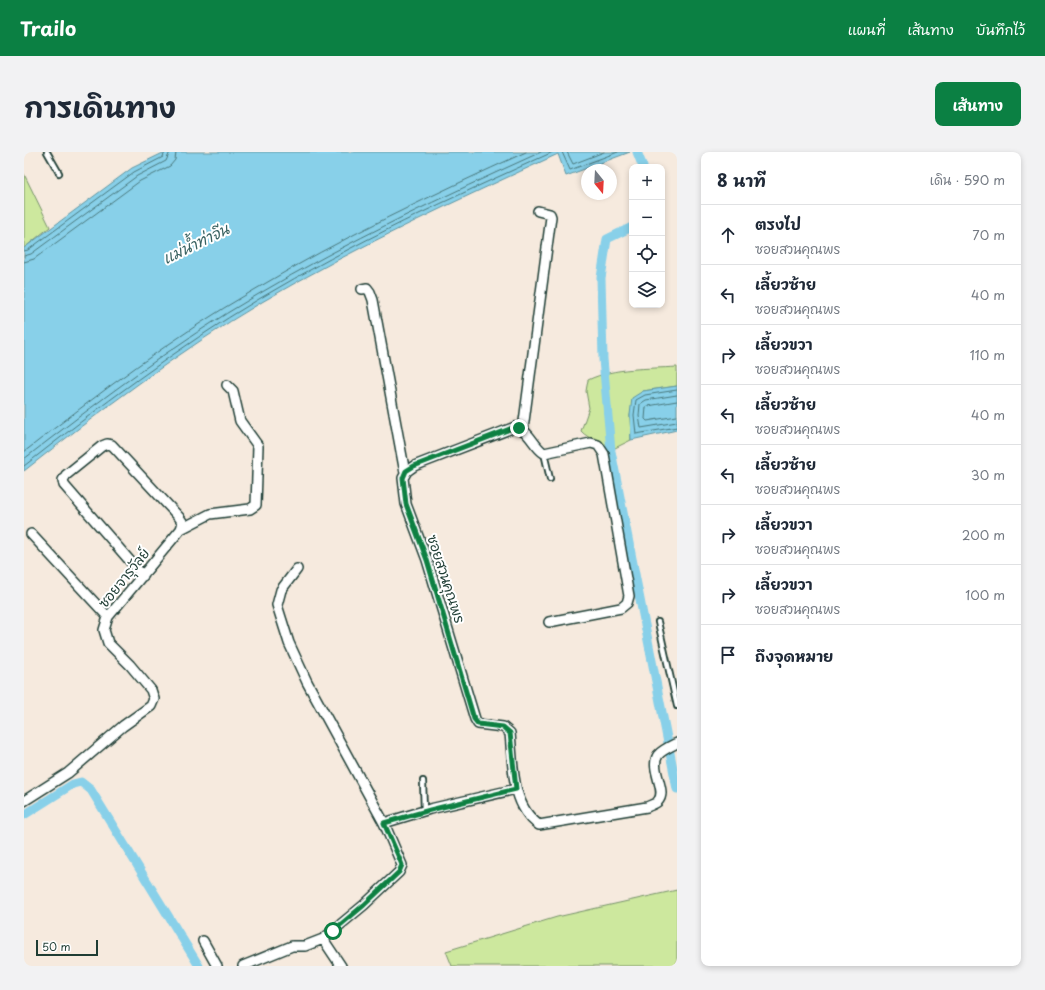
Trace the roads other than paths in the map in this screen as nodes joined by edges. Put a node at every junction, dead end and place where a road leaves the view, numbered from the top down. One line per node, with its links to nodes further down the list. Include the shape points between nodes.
1 (47, 152): 2 (lane)
2 (59, 173)
3 (538, 211): 6 (street, via 546,212 551,217)
4 (362, 289): 8 (street, ซอยสวนคุณพร, via 367,288 373,300)
5 (227, 385): 10 (street, ซอยจารุวัลย์, via 233,391 240,420 258,446 256,505 250,509 210,514)
6 (523, 429): 7 (street, via 538,450); 8 (street, via 515,427 414,466)
7 (544, 453): 9 (lane); 15 (street, via 591,443 598,445 604,454 628,596 627,603 621,608)
8 (405, 473): 20 (street, ซอยสวนคุณพร, via 403,478 406,504 427,560 474,719 478,724 503,727 510,733)
9 (550, 479)
10 (181, 529): 13 (street, ซอยจารุวัลย์); 13 (street, via 183,523 180,517 112,446 102,446 66,475 64,485)
11 (31, 534): 14 (street)
12 (297, 569): 23 (street, via 281,590 277,604 281,621 307,682)
13 (143, 576): 14 (street, ซอยจารุวัลย์)
14 (108, 617): 21 (street, ซอยจารุวัลย์, via 104,630 108,643 151,690 154,699 151,706 123,726 68,773)
15 (549, 622)
16 (658, 622): 17 (lane)
17 (677, 706)
18 (677, 743): 20 (street, ซอยสวนคุณพร, via 659,754 656,760 655,768 662,795 658,802 647,807 540,825 527,812)
19 (423, 781): 22 (lane)
20 (516, 789): 22 (street)
21 (24, 801)
22 (424, 811): 23 (street)
23 (384, 823): 24 (street, via 402,865 399,872)
24 (323, 939): 27 (street, via 305,946 292,946); 28 (street)
25 (204, 941): 26 (street)
26 (218, 966)
27 (243, 966)
28 (341, 966)

